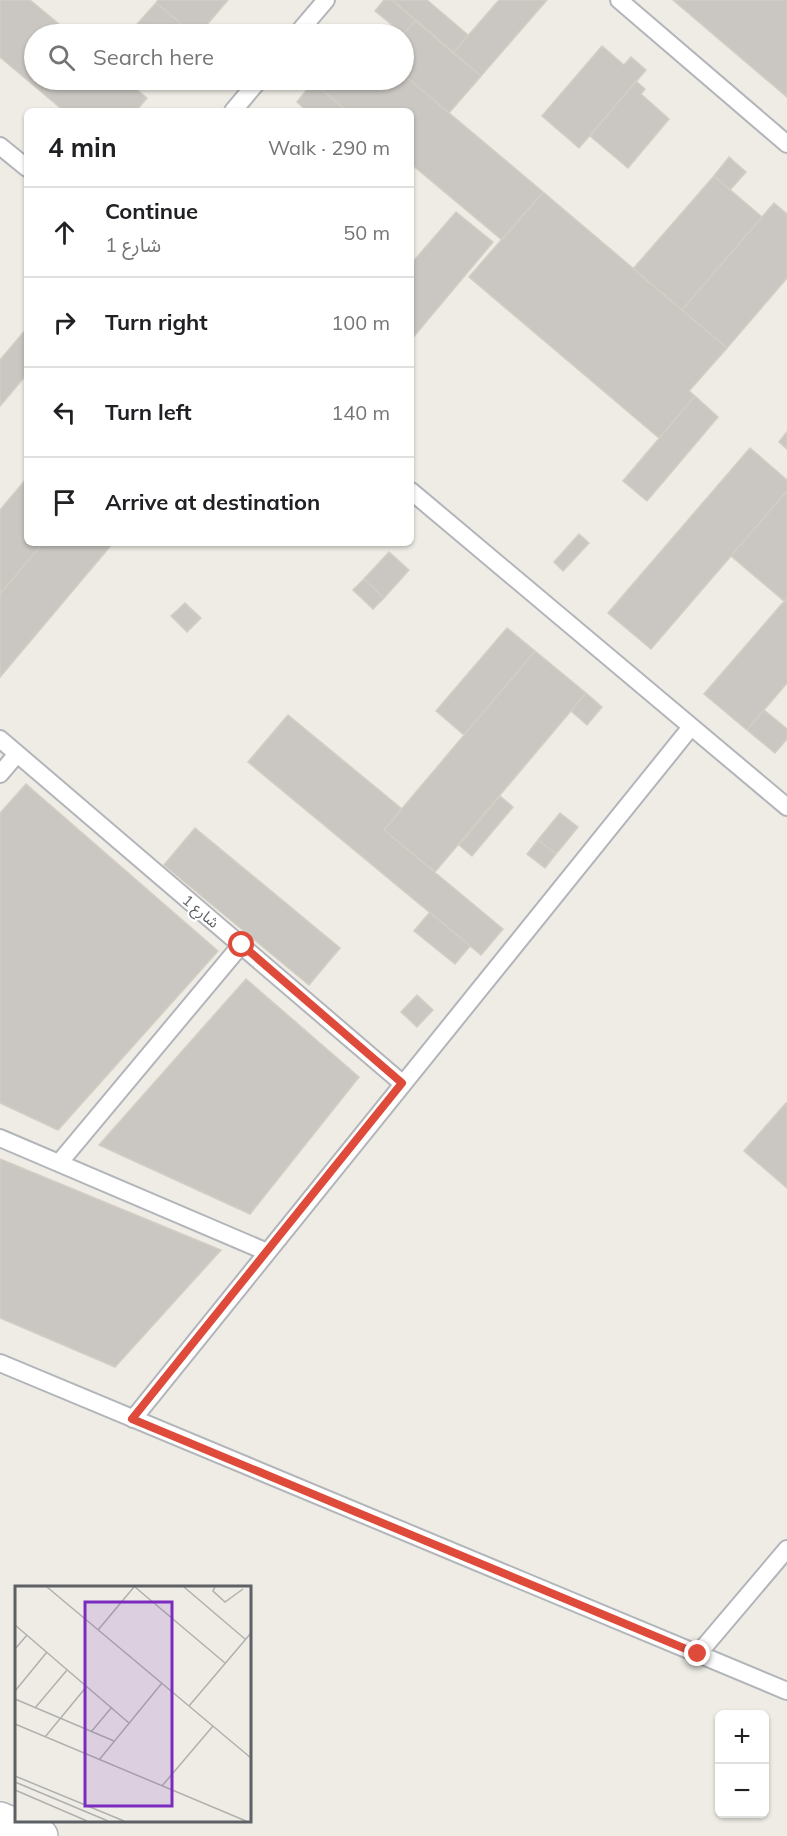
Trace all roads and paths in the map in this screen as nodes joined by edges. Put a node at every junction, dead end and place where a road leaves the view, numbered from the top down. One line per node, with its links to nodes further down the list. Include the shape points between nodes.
1 (326, 0): 3 (lane)
2 (619, 0): 6 (lane)
3 (306, 24)
4 (250, 90): 5 (lane)
5 (235, 108)
6 (787, 144)
7 (0, 146): 8 (lane)
8 (24, 166)
9 (414, 494): 10 (lane)
10 (691, 727): 14 (lane); 16 (lane)
11 (0, 739): 12 (lane, شارع 1)
12 (17, 753): 13 (lane); 15 (lane, شارع 1)
13 (0, 774)
14 (787, 807)
15 (242, 945): 16 (lane, شارع 1); 18 (lane)
16 (402, 1083): 19 (lane)
17 (0, 1138): 18 (lane)
18 (59, 1163): 19 (lane)
19 (267, 1252): 21 (lane)
20 (0, 1363): 21 (lane)
21 (132, 1419): 23 (lane)
22 (787, 1548): 23 (lane)
23 (698, 1654): 24 (lane)
24 (787, 1691)
25 (0, 1819): 26 (street)
26 (41, 1836)

